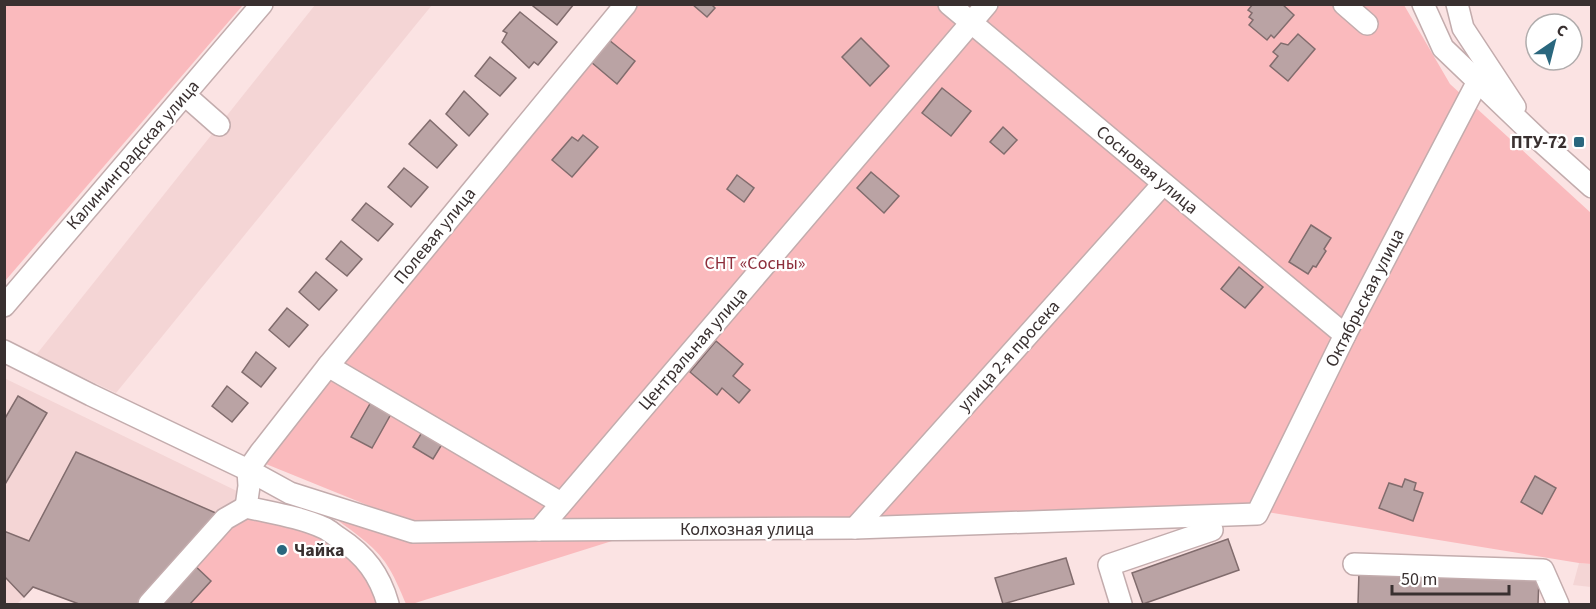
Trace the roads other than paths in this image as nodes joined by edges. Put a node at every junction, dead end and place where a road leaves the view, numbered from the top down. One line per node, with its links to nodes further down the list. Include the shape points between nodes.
1 (262, 4): 11 (street, Калининградская улица, via 197,69)
2 (626, 4): 19 (street, Полевая улица)
3 (949, 4): 8 (street, Сосновая улица)
4 (987, 4): 8 (street, Центральная улица)
5 (1344, 4): 9 (street)
6 (1423, 4): 10 (street, via 1443,48)
7 (1457, 4): 13 (street, via 1463,28)
8 (971, 24): 14 (street, Сосновая улица); 21 (street, Центральная улица)
9 (1367, 24)
10 (1477, 83): 13 (street); 17 (street, Октябрьская улица)
11 (185, 95): 12 (street); 16 (street, Калининградская улица)
12 (219, 125)
13 (1536, 137): 15 (street)
14 (1163, 184): 17 (street, Сосновая улица); 24 (street, улица 2-я просека)
15 (1592, 187)
16 (4, 306)
17 (1346, 335): 23 (street, Октябрьская улица)
18 (4, 351): 20 (street, Колхозная улица)
19 (328, 366): 20 (street, Полевая улица); 21 (street)
20 (248, 470): 22 (street); 25 (street, Колхозная улица, via 290,493 413,532)
21 (561, 503): 25 (street, Центральная улица)
22 (246, 507): 28 (street, via 225,519); 29 (street, via 324,528 346,542 375,573)
23 (1257, 514): 24 (street, Колхозная улица)
24 (855, 528): 25 (street, Колхозная улица)
25 (538, 530)
26 (1212, 530): 30 (street, via 1109,565)
27 (1353, 564): 31 (street, via 1543,570)
28 (149, 604)
29 (388, 604)
30 (1121, 604)
31 (1557, 604)

